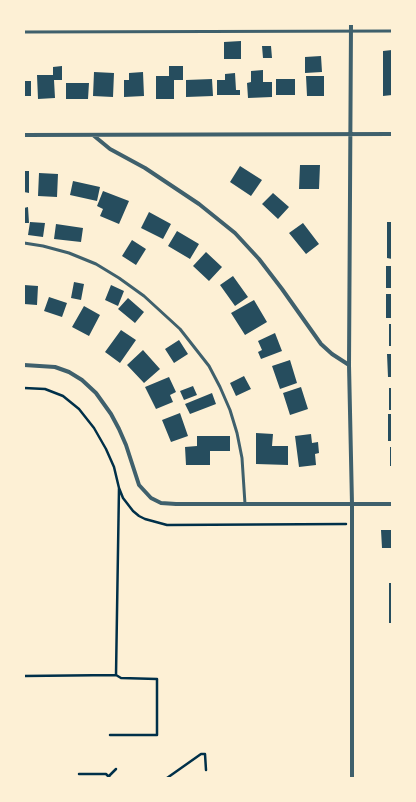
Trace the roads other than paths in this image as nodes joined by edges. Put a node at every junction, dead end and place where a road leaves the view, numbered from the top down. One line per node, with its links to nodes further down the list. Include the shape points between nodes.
1 (352, 24): 2 (street)
2 (352, 31): 3 (lane); 4 (lane); 5 (street)
3 (392, 31)
4 (24, 32)
5 (351, 134): 6 (street); 8 (street); 10 (street)
6 (392, 134)
7 (24, 135): 8 (street)
8 (93, 135): 10 (street, via 110,150 145,168 199,204 235,233 259,259 321,344)
9 (24, 243): 12 (lane, via 69,253 96,264 144,296 180,329 209,366 230,410 242,458)
10 (349, 365): 13 (street)
11 (24, 366): 12 (street, via 55,367 69,372 96,393 120,429 140,485 151,498 161,503 176,504)
12 (245, 504): 13 (street)
13 (352, 504): 14 (street); 15 (street)
14 (392, 504)
15 (352, 778)

